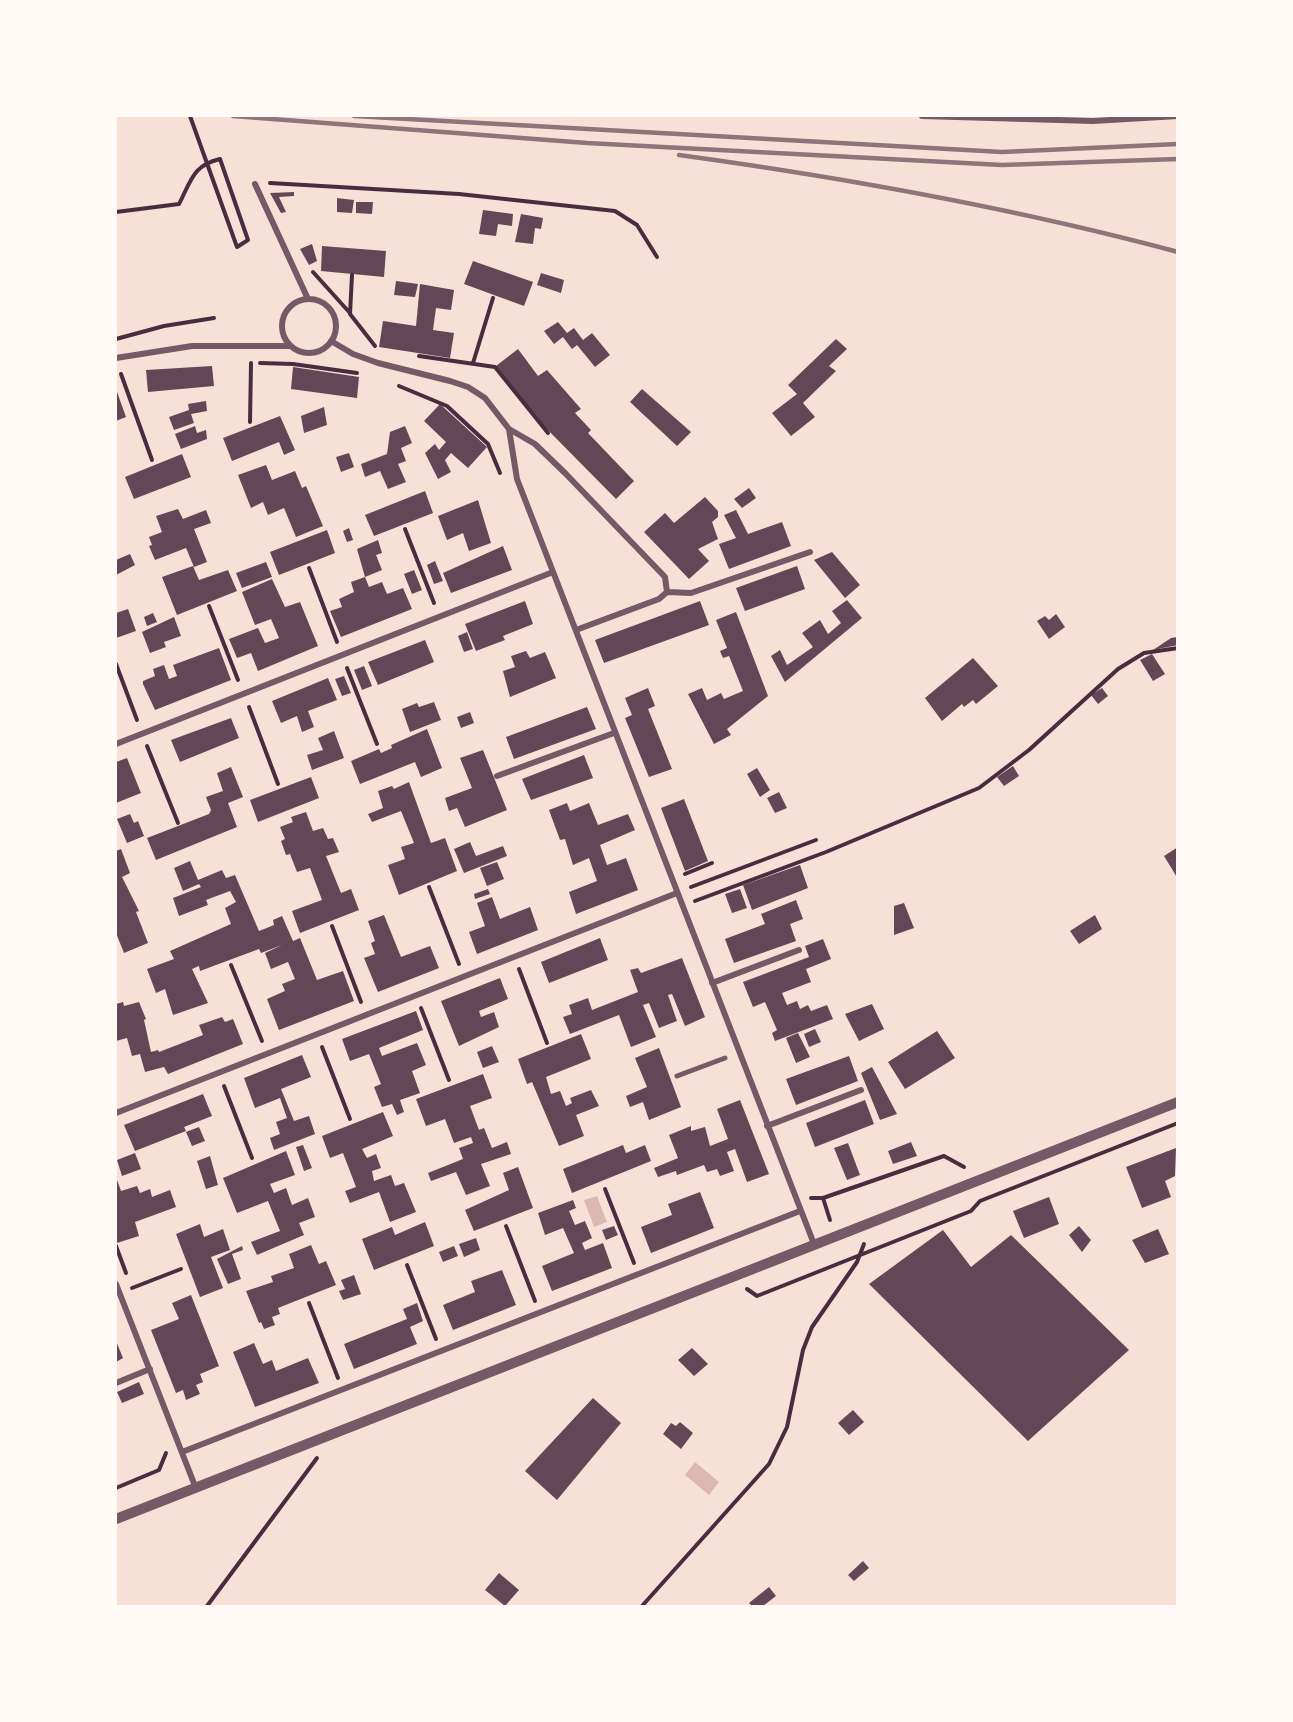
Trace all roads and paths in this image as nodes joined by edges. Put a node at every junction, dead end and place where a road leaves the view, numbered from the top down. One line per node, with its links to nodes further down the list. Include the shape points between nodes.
1 (190, 116): 5 (path, via 237,247 248,240 220,159 204,163 195,171 179,204)
2 (922, 116): 3 (street, via 1094,121)
3 (1178, 116)
4 (255, 183): 6 (path, via 448,193 615,211 637,225); 10 (street)
5 (116, 212)
6 (657, 257)
7 (308, 267): 11 (path)
8 (352, 275): 11 (path)
9 (493, 298): 21 (path)
10 (308, 299): 14 (street, via 330,310 336,325); 15 (street, via 285,313 283,330)
11 (350, 314): 16 (path)
12 (214, 318): 13 (path)
13 (116, 339)
14 (331, 341): 15 (street, via 316,352); 27 (street, via 378,363 468,387 485,398)
15 (291, 346): 18 (street, via 192,346)
16 (380, 350)
17 (408, 354): 21 (path)
18 (116, 358)
19 (245, 363): 20 (path)
20 (251, 363): 24 (path, via 293,364); 26 (path)
21 (473, 363): 22 (path)
22 (496, 369)
23 (130, 371): 28 (path, via 122,374)
24 (360, 374)
25 (395, 384): 29 (path, via 447,406 488,444)
26 (250, 422)
27 (509, 429): 33 (street, via 517,479); 34 (street, via 535,444 566,473 665,578)
28 (152, 460)
29 (502, 478)
30 (405, 529): 35 (path)
31 (810, 552): 34 (street, via 691,593)
32 (309, 568): 38 (path)
33 (553, 572): 37 (street); 46 (street)
34 (668, 592): 37 (street, via 659,599)
35 (434, 603)
36 (209, 606): 42 (path)
37 (576, 630): 45 (street)
38 (337, 642)
39 (1178, 648): 55 (path, via 1144,652 1118,669 1029,750 979,788)
40 (116, 664): 44 (path)
41 (347, 668): 47 (path)
42 (238, 681)
43 (249, 707): 50 (path)
44 (137, 720)
45 (614, 733): 49 (street); 54 (street)
46 (116, 744)
47 (377, 744)
48 (147, 746): 51 (path)
49 (497, 776)
50 (278, 784)
51 (178, 823)
52 (816, 840): 54 (path)
53 (429, 887): 58 (path)
54 (677, 893): 61 (street); 73 (street)
55 (695, 901)
56 (332, 926): 62 (path)
57 (799, 950): 61 (street)
58 (459, 964)
59 (231, 965): 64 (path)
60 (519, 969): 65 (path)
61 (711, 983): 76 (street)
62 (361, 1002)
63 (420, 1007): 69 (path)
64 (262, 1041)
65 (547, 1043)
66 (321, 1046): 74 (path)
67 (725, 1058): 68 (street)
68 (677, 1076)
69 (449, 1080)
70 (223, 1084): 78 (path)
71 (861, 1090): 76 (street)
72 (1178, 1102): 82 (street)
73 (116, 1113)
74 (350, 1119)
75 (1178, 1123): 86 (path, via 980,1201 971,1211)
76 (767, 1126): 81 (street)
77 (944, 1156): 80 (path)
78 (252, 1158)
79 (605, 1189): 88 (path)
80 (822, 1198)
81 (801, 1211): 84 (street); 99 (street)
82 (873, 1222): 84 (street); 86 (path)
83 (506, 1226): 92 (path)
84 (813, 1244): 98 (street)
85 (116, 1246): 90 (path, via 132,1288)
86 (860, 1255): 87 (path); 105 (path, via 812,1327 802,1350 787,1427 770,1464)
87 (845, 1260)
88 (634, 1263)
89 (407, 1265): 94 (path)
90 (181, 1269)
91 (116, 1284): 95 (street)
92 (536, 1302)
93 (309, 1303): 96 (path)
94 (437, 1341)
95 (150, 1369): 97 (street); 99 (street)
96 (338, 1378)
97 (116, 1383)
98 (336, 1431): 101 (street); 104 (path)
99 (182, 1452): 101 (street)
100 (155, 1472): 102 (path)
101 (195, 1486): 103 (street)
102 (116, 1488)
103 (116, 1519)
104 (207, 1606)
105 (642, 1606)

